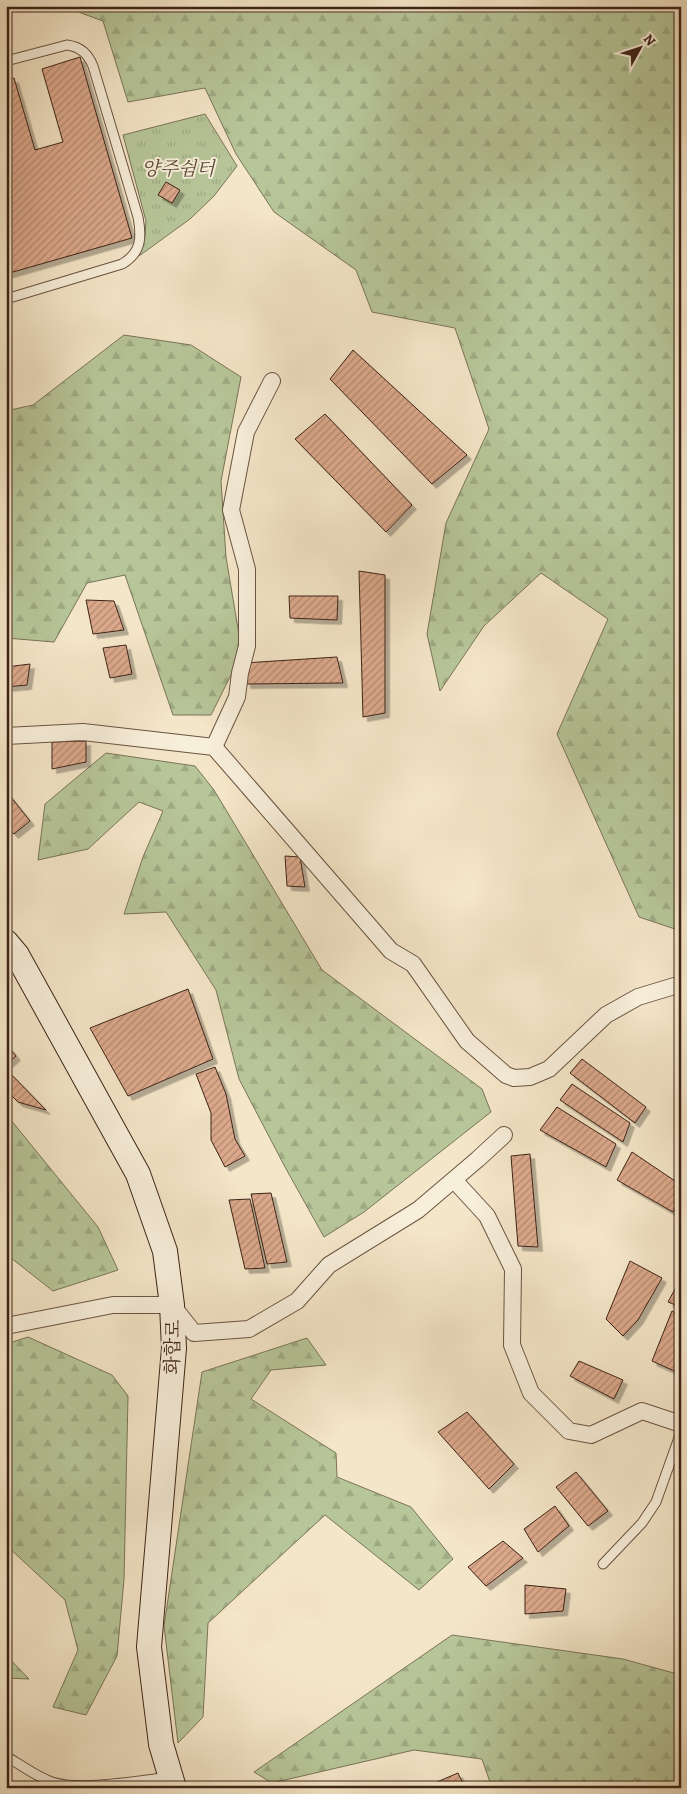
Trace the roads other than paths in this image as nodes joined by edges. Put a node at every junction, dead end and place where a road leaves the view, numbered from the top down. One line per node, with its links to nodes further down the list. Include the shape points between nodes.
1 (6, 61): 2 (lane, via 67,45 77,47 88,57 94,66 138,218 140,243 133,256 122,264)
2 (6, 299)
3 (272, 381): 5 (street, via 246,432 231,510 247,569 247,646 237,697)
4 (6, 736): 5 (street, via 83,732)
5 (214, 747): 7 (street, via 379,938 391,951 412,964 467,1041 506,1075 530,1077 549,1069 606,1015 638,998)
6 (6, 942): 10 (main road, 화합로, via 17,955 138,1174 165,1251)
7 (681, 984)
8 (504, 1134): 9 (street)
9 (454, 1180): 10 (street, via 418,1210 329,1266 297,1301 249,1329 194,1333); 12 (street, via 487,1216 513,1269 512,1345 531,1393 568,1431 591,1435 642,1411)
10 (172, 1305): 11 (street, via 113,1305); 16 (main road, 화합로, via 174,1348 149,1647 161,1744)
11 (6, 1326)
12 (681, 1424)
13 (681, 1432): 14 (lane, via 656,1502 642,1523)
14 (603, 1564)
15 (6, 1756): 16 (lane, via 48,1781 69,1786)
16 (172, 1782)

